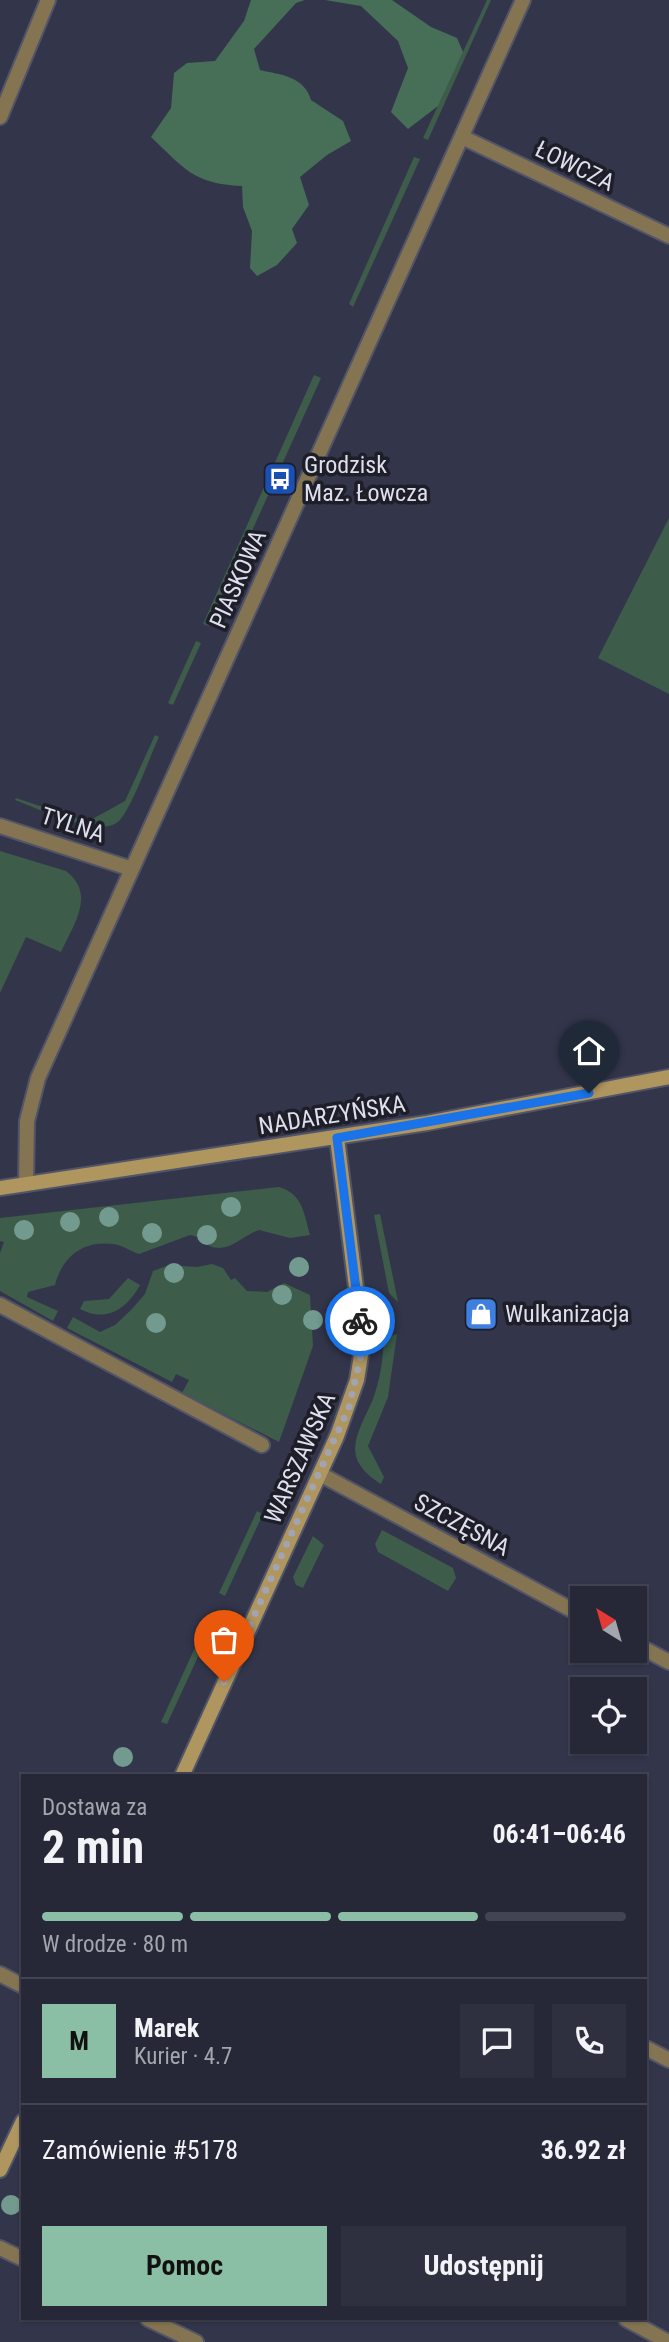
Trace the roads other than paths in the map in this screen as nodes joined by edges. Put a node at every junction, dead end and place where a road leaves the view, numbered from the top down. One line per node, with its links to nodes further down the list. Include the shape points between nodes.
1 (48, 0): 3 (street)
2 (523, 0): 4 (street, PIASKOWA)
3 (0, 117)
4 (462, 137): 5 (street, ŁOWCZA); 7 (street, PIASKOWA)
5 (669, 236)
6 (0, 826): 7 (street, TYLNA)
7 (132, 869): 10 (street, PIASKOWA, via 31,1097)
8 (669, 1077): 9 (street, NADARZYŃSKA)
9 (337, 1138): 10 (street, NADARZYŃSKA); 14 (street, WARSZAWSKA, via 361,1355 349,1407)
10 (26, 1184): 11 (street, NADARZYŃSKA)
11 (0, 1188)
12 (0, 1305): 13 (street)
13 (262, 1445)
14 (320, 1474): 15 (street, SZCZĘSNA); 18 (street, WARSZAWSKA)
15 (570, 1609)
16 (648, 1651): 17 (street)
17 (669, 1662)
18 (183, 1774)
19 (0, 1974): 20 (street)
20 (21, 1985)
21 (647, 2049): 22 (street)
22 (669, 2060)
23 (21, 2124): 24 (street)
24 (0, 2170)
25 (0, 2248): 26 (street)
26 (21, 2258)
27 (150, 2320): 29 (street)
28 (628, 2320): 30 (street)
29 (196, 2342)
30 (668, 2342)

